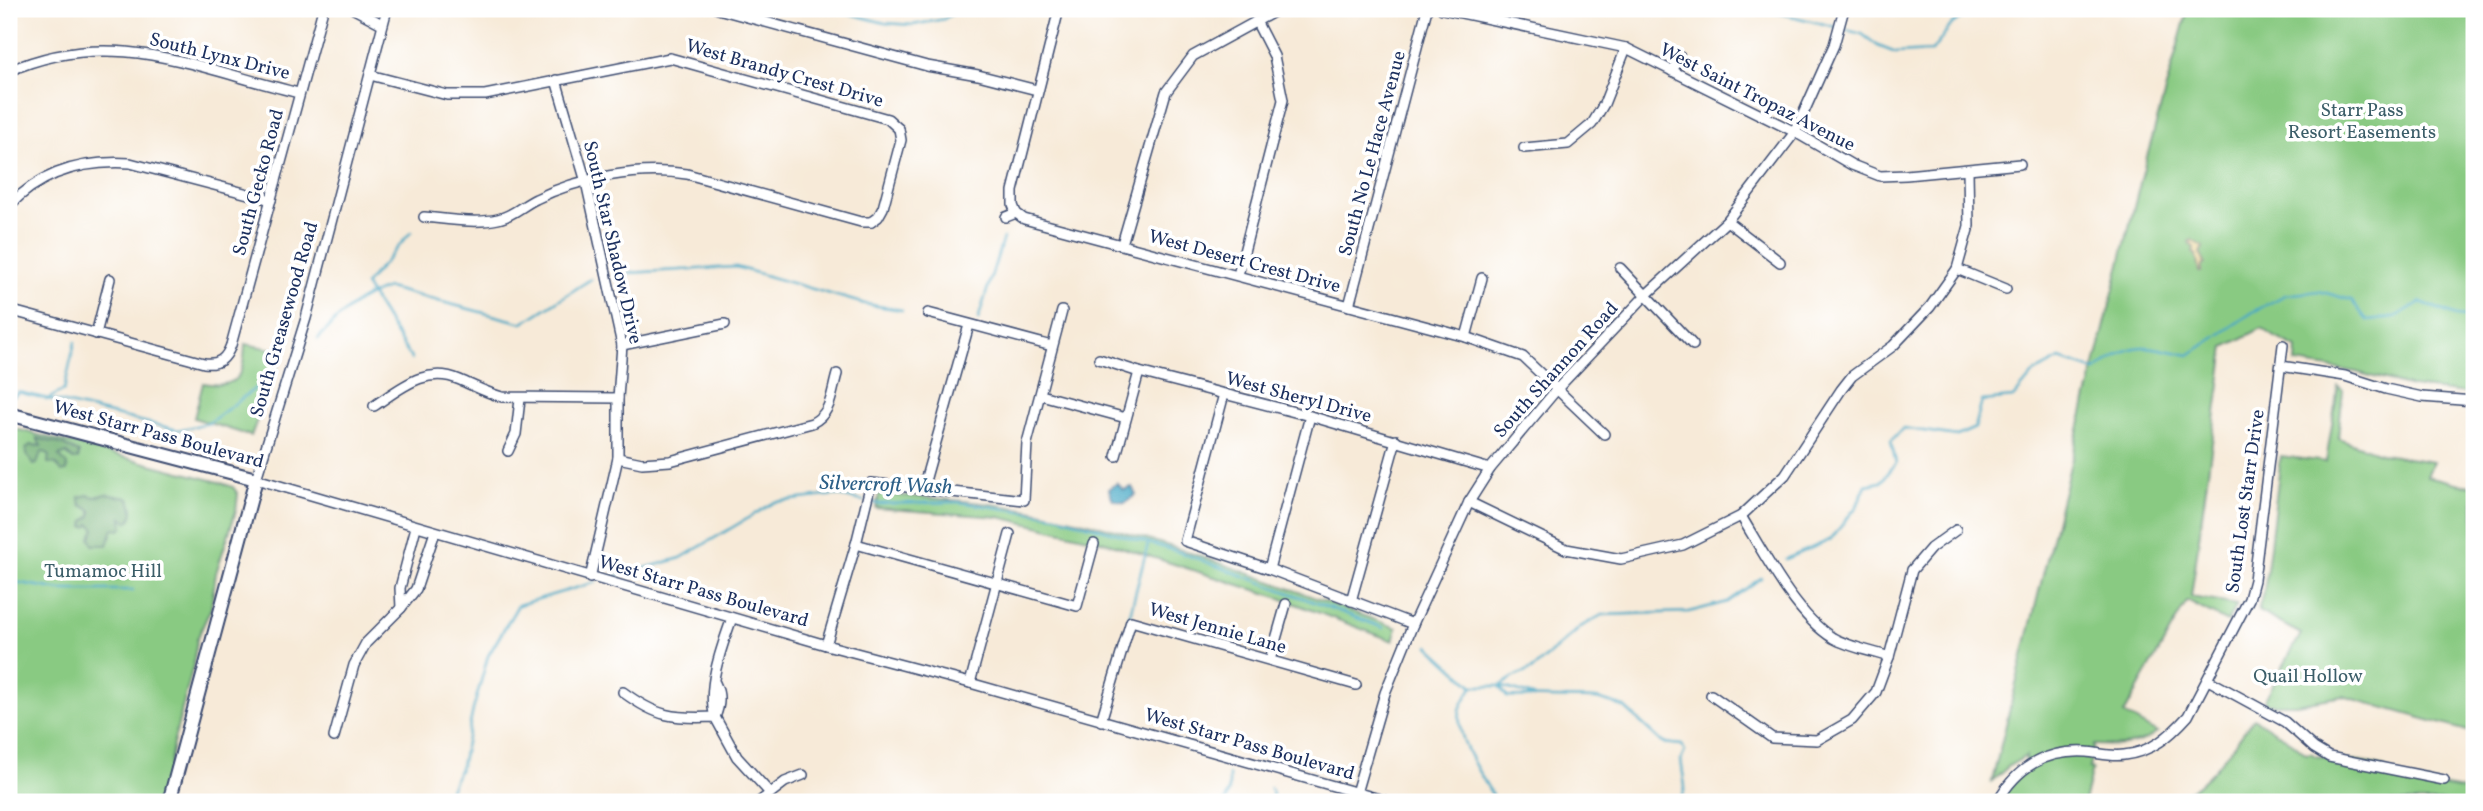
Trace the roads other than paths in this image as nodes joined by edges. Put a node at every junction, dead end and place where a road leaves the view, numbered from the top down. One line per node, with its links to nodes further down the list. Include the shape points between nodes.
1 (323, 9): 19 (street, South Gecko Road)
2 (354, 9): 11 (street)
3 (387, 9): 11 (street, South Greasewood Road)
4 (718, 9): 18 (street, via 928,66)
5 (1059, 9): 18 (street)
6 (1279, 9): 10 (street)
7 (1427, 9): 40 (street, South No Le Hace Avenue)
8 (1442, 9): 12 (street, West Saint Tropaz Avenue)
9 (1844, 9): 20 (street, South Shannon Road, via 1834,46)
10 (1256, 20): 31 (street, via 1193,57 1166,92); 35 (street, via 1274,56 1283,100)
11 (382, 24): 16 (street, South Greasewood Road)
12 (1626, 48): 15 (street, West Saint Tropaz Avenue); 21 (street, via 1592,124 1568,144)
13 (1680, 57): 15 (street)
14 (9, 70): 19 (street, South Lynx Drive, via 66,54 121,50 158,55)
15 (1672, 71): 20 (street, West Saint Tropaz Avenue)
16 (369, 75): 17 (street, West Brandy Crest Drive, via 447,95 485,95); 72 (street, South Greasewood Road, via 306,318)
17 (556, 80): 24 (street, South Star Shadow Drive); 24 (street, West Brandy Crest Drive, via 670,58 903,126 883,208 873,225 664,170)
18 (1037, 90): 27 (street, via 1012,198)
19 (299, 93): 25 (street, South Gecko Road)
20 (1795, 132): 23 (street, West Saint Tropaz Avenue, via 1880,176); 30 (street, South Shannon Road)
21 (1524, 148)
22 (2020, 164): 23 (street, West Saint Tropaz Avenue)
23 (1968, 170): 34 (street, via 1969,226)
24 (586, 182): 28 (street, via 534,199 500,219); 48 (street, South Star Shadow Drive)
25 (271, 200): 26 (street, via 131,163 111,162 55,173 29,187); 46 (street, South Gecko Road, via 231,345 219,362 204,363)
26 (9, 206)
27 (1016, 213): 29 (street); 31 (street, West Desert Crest Drive, via 1024,219)
28 (424, 217)
29 (1006, 218)
30 (1727, 221): 32 (street); 39 (street, South Shannon Road)
31 (1122, 244): 35 (street, West Desert Crest Drive)
32 (1780, 262)
33 (1620, 268): 39 (street)
34 (1957, 269): 38 (street); 75 (street, via 1902,336 1853,376 1785,475)
35 (1238, 275): 40 (street, West Desert Crest Drive)
36 (1482, 278): 47 (street)
37 (110, 279): 46 (street)
38 (2006, 289)
39 (1646, 295): 49 (street); 56 (street, South Shannon Road)
40 (1349, 306): 47 (street, West Desert Crest Drive)
41 (9, 310): 46 (street)
42 (1062, 311): 51 (street)
43 (928, 313): 45 (street)
44 (724, 324): 48 (street)
45 (969, 325): 51 (street); 73 (street)
46 (96, 334)
47 (1466, 337): 56 (street, West Desert Crest Drive, via 1523,357)
48 (622, 345): 60 (street, South Star Shadow Drive)
49 (1693, 345)
50 (2283, 345): 53 (street, South Lost Starr Drive)
51 (1052, 346): 58 (street)
52 (1099, 359): 54 (street, West Sheryl Drive)
53 (2281, 366): 61 (street, via 2346,376 2421,397); 95 (street, South Lost Starr Drive, via 2249,599)
54 (1139, 372): 57 (street, West Sheryl Drive); 65 (street)
55 (837, 374): 70 (street, via 824,420 670,461 642,463)
56 (1558, 388): 66 (street, West Desert Crest Drive); 71 (street, South Shannon Road)
57 (1224, 394): 64 (street, West Sheryl Drive); 82 (street, via 1185,541)
58 (1041, 396): 65 (street); 73 (street, via 1027,443 1024,500)
59 (520, 398): 60 (street); 62 (street, via 487,393 438,374 418,378); 68 (street, via 516,434)
60 (618, 398): 70 (street, South Star Shadow Drive)
61 (2474, 401)
62 (374, 406)
63 (9, 414): 72 (main road, West Starr Pass Boulevard)
64 (1310, 416): 67 (street, West Sheryl Drive); 82 (street)
65 (1126, 418): 69 (street)
66 (1604, 434)
67 (1396, 440): 71 (street, West Sheryl Drive); 87 (street)
68 (508, 451)
69 (1116, 456)
70 (618, 458): 85 (street, South Star Shadow Drive)
71 (1490, 469): 74 (street, South Shannon Road)
72 (256, 479): 76 (street, West Starr Pass Boulevard); 107 (main road, South Greasewood Road)
73 (923, 488): 80 (street, via 871,483)
74 (1469, 502): 75 (street, via 1566,549 1621,559 1683,545); 91 (street, South Shannon Road)
75 (1741, 516): 93 (street, via 1778,578 1810,618 1833,638)
76 (416, 527): 78 (street, West Starr Pass Boulevard); 83 (street)
77 (1956, 530): 93 (street, via 1912,570)
78 (435, 532): 84 (street); 85 (street, West Starr Pass Boulevard)
79 (1010, 534): 86 (street)
80 (856, 544): 86 (street); 92 (street)
81 (1094, 544): 86 (street, via 1077,606)
82 (1269, 569): 87 (street)
83 (405, 571): 84 (street); 89 (street)
84 (422, 575): 89 (street)
85 (590, 578): 90 (street, West Starr Pass Boulevard)
86 (996, 584): 96 (street)
87 (1351, 601): 91 (street)
88 (1286, 604): 94 (street)
89 (401, 608): 102 (street, via 366,643 354,665)
90 (732, 618): 92 (street, West Starr Pass Boulevard); 100 (street, via 715,667 711,692)
91 (1413, 624): 106 (street, South Shannon Road, via 1385,693)
92 (826, 645): 96 (street, West Starr Pass Boulevard)
93 (1889, 657): 99 (street, via 1876,692 1852,720 1816,740 1772,738)
94 (1270, 660): 97 (street, West Jennie Lane); 101 (street, West Jennie Lane, via 1131,621)
95 (2208, 680): 104 (street, via 2275,716 2329,757); 110 (street, South Lost Starr Drive, via 2188,716 2156,745 2125,755 2059,753 2039,759 2021,770)
96 (970, 683): 101 (street, West Starr Pass Boulevard)
97 (1356, 685)
98 (623, 692): 100 (street, via 659,713 680,719)
99 (1711, 695)
100 (715, 717): 105 (street, via 737,757)
101 (1101, 721): 106 (street, West Starr Pass Boulevard)
102 (334, 737)
103 (803, 775): 105 (street)
104 (2444, 779)
105 (770, 793): 108 (street)
106 (1356, 793): 109 (street, West Starr Pass Boulevard)
107 (169, 802)
108 (759, 802)
109 (1390, 802)
110 (1997, 802)

